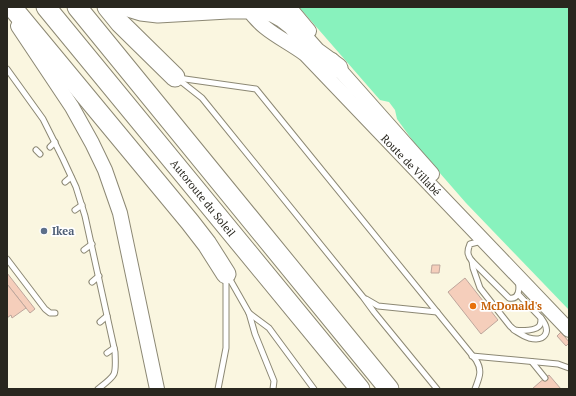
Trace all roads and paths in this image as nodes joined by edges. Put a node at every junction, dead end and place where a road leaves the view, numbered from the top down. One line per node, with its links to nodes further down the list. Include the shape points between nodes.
1 (12, 7): 25 (highway, via 190,222)
2 (46, 7): 50 (highway, Autoroute du Soleil)
3 (77, 7): 51 (highway, Autoroute du Soleil)
4 (107, 7): 12 (highway)
5 (128, 7): 9 (highway, via 158,13)
6 (289, 7): 10 (main road, Route de Villabé)
7 (247, 8): 9 (highway); 10 (highway, via 274,13 283,18 316,52); 19 (main road, Route de Villabé, via 266,29 305,54)
8 (7, 9): 46 (main road, via 72,107 105,170 120,214)
9 (180, 10)
10 (338, 68): 35 (main road, Route de Villabé, via 455,200)
11 (7, 69): 13 (lane, via 43,119)
12 (175, 77): 29 (lane, via 202,98); 30 (lane, via 256,90)
13 (55, 142): 14 (lane); 15 (lane)
14 (50, 147)
15 (71, 177): 16 (lane); 17 (lane)
16 (65, 182)
17 (82, 205): 18 (lane); 20 (lane)
18 (76, 210)
19 (483, 241): 22 (lane, via 470,244 467,251); 24 (main road, Route de Villabé)
20 (92, 244): 21 (lane); 26 (lane)
21 (84, 250)
22 (472, 260): 28 (lane, via 509,298 512,299); 37 (lane, via 480,288)
23 (10, 261): 31 (lane, via 49,312)
24 (515, 273): 28 (lane, via 519,284); 38 (main road, Route de Villabé)
25 (226, 274): 32 (lane); 47 (lane, via 226,348)
26 (99, 276): 27 (lane); 33 (lane)
27 (92, 282)
28 (518, 294): 34 (lane)
29 (363, 297): 30 (lane, via 378,306); 52 (lane)
30 (437, 312): 41 (lane)
31 (55, 313)
32 (250, 313): 48 (lane, via 254,334 274,381); 49 (lane, via 269,328)
33 (107, 316): 36 (lane); 39 (lane)
34 (541, 318): 37 (lane, via 541,324 535,329); 37 (lane, via 547,330 542,337 522,336)
35 (569, 320)
36 (100, 322)
37 (514, 329)
38 (569, 330)
39 (114, 348): 40 (lane); 45 (lane, via 115,372)
40 (107, 353)
41 (472, 356): 42 (lane); 53 (lane, via 478,363 481,373)
42 (532, 362): 43 (lane, via 558,364); 44 (lane)
43 (569, 368)
44 (545, 378)
45 (98, 389)
46 (157, 389)
47 (218, 389)
48 (273, 389)
49 (314, 389)
50 (360, 389)
51 (390, 389)
52 (437, 389)
53 (475, 389)

